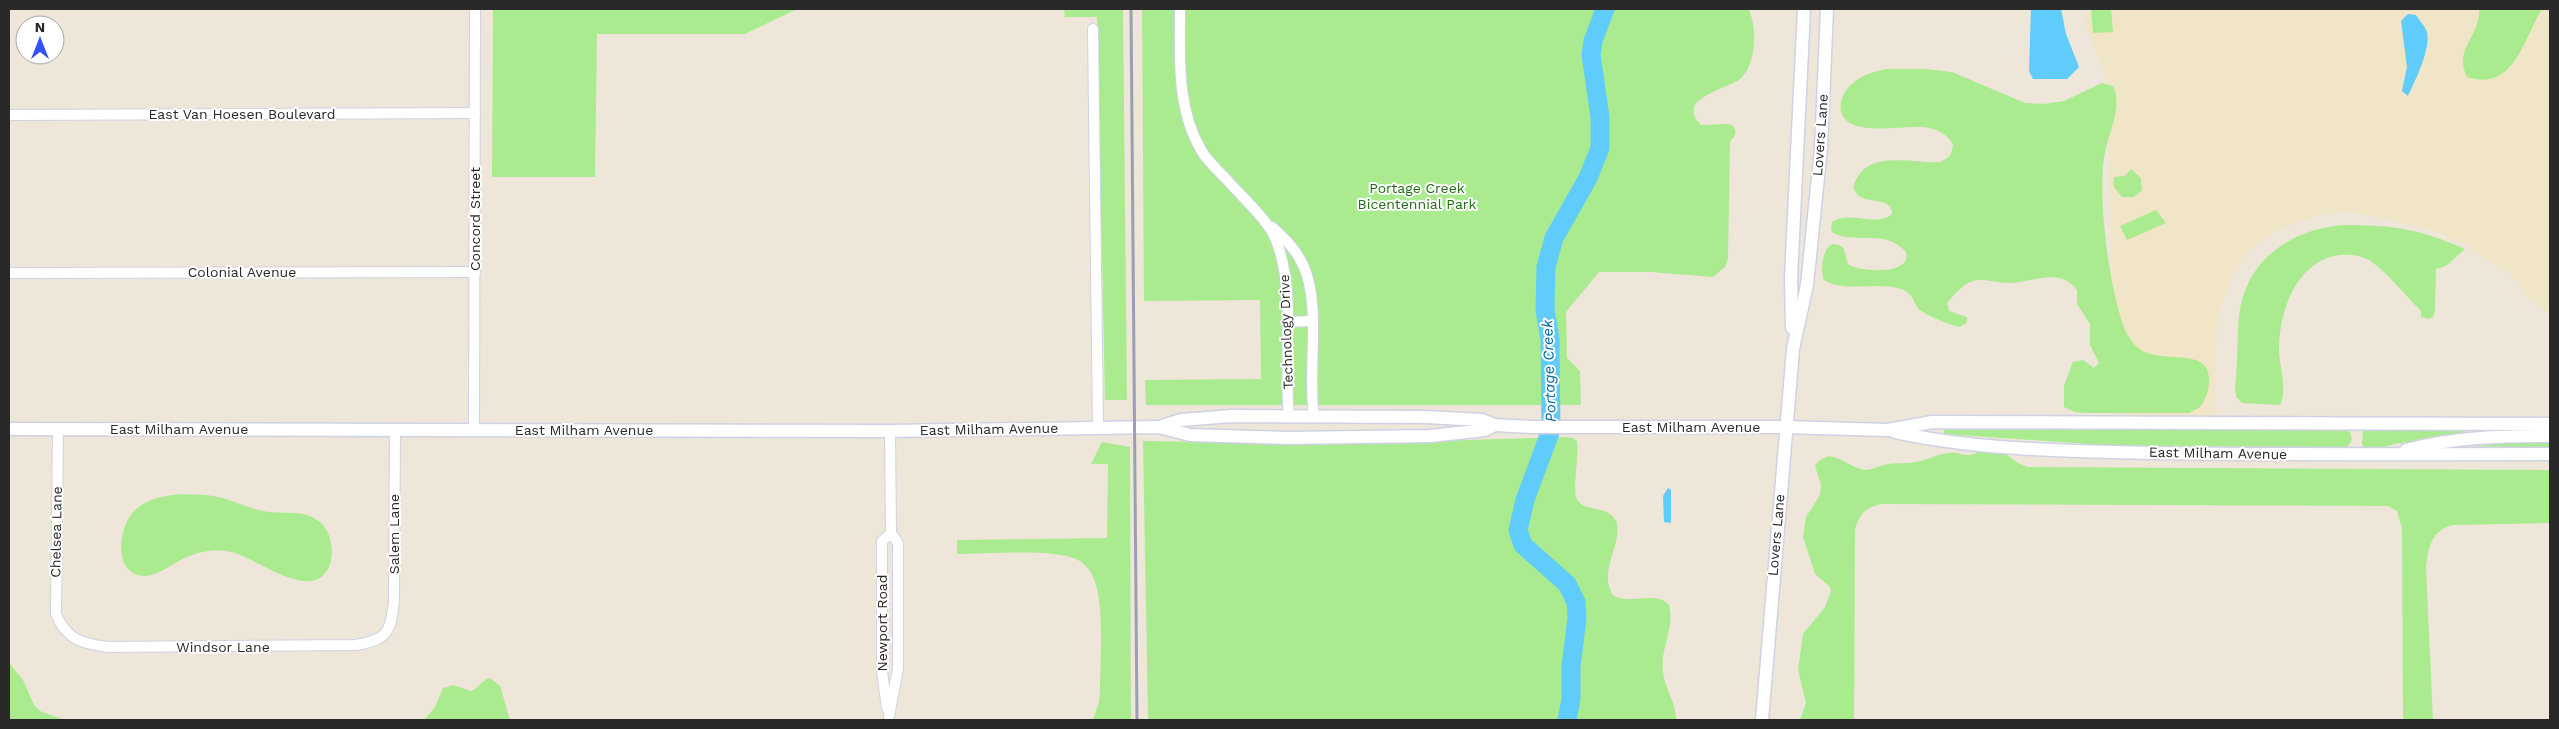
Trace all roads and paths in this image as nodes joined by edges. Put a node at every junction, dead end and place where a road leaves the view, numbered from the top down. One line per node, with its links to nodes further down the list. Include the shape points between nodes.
1 (475, 9): 6 (street, Concord Street)
2 (1180, 9): 8 (street, Technology Drive, via 1180,73 1184,106 1192,131 1202,151)
3 (1804, 9): 13 (street, Lovers Lane, via 1791,278)
4 (1826, 9): 13 (street, Lovers Lane, via 1821,148 1807,285)
5 (1093, 29): 18 (street)
6 (475, 113): 7 (street, East Van Hoesen Boulevard); 9 (street, Concord Street)
7 (9, 115)
8 (1255, 211): 11 (street, via 1289,242 1304,266); 12 (street, Technology Drive, via 1275,238 1283,263)
9 (475, 272): 10 (street, Colonial Avenue); 24 (street, Concord Street)
10 (9, 273)
11 (1312, 321): 12 (street); 15 (street, via 1311,394)
12 (1287, 322): 14 (street, Technology Drive)
13 (1793, 350): 19 (street, Lovers Lane)
14 (1288, 417): 15 (street, East Milham Avenue); 20 (street, East Milham Avenue, via 1232,416 1181,420)
15 (1314, 417): 17 (street, East Milham Avenue, via 1427,417 1482,420)
16 (2550, 424): 25 (street, East Milham Avenue, via 1932,422)
17 (1495, 425): 19 (street, East Milham Avenue); 20 (street, East Milham Avenue, via 1485,430 1430,436 1289,438 1190,435)
18 (1098, 427): 20 (street, East Milham Avenue); 26 (street, East Milham Avenue)
19 (1785, 427): 25 (street, East Milham Avenue); 34 (street, Lovers Lane)
20 (1159, 428)
21 (9, 429): 23 (street, East Milham Avenue)
22 (395, 429): 23 (street, East Milham Avenue); 24 (street, East Milham Avenue); 32 (street, Salem Lane, via 394,602)
23 (58, 430): 31 (street, Chelsea Lane, via 54,604)
24 (474, 430): 26 (street, East Milham Avenue)
25 (1888, 430): 28 (street, East Milham Avenue, via 1922,438 2113,452)
26 (890, 432): 30 (street, Newport Road)
27 (2550, 436): 28 (street, via 2480,437)
28 (2389, 454): 29 (street, East Milham Avenue)
29 (2550, 454)
30 (891, 533): 33 (street, Newport Road, via 898,543 898,668); 33 (street, Newport Road, via 882,541 882,672)
31 (65, 631): 32 (street, Windsor Lane, via 80,643 108,647 356,646)
32 (383, 637)
33 (889, 718)
34 (1762, 720)

